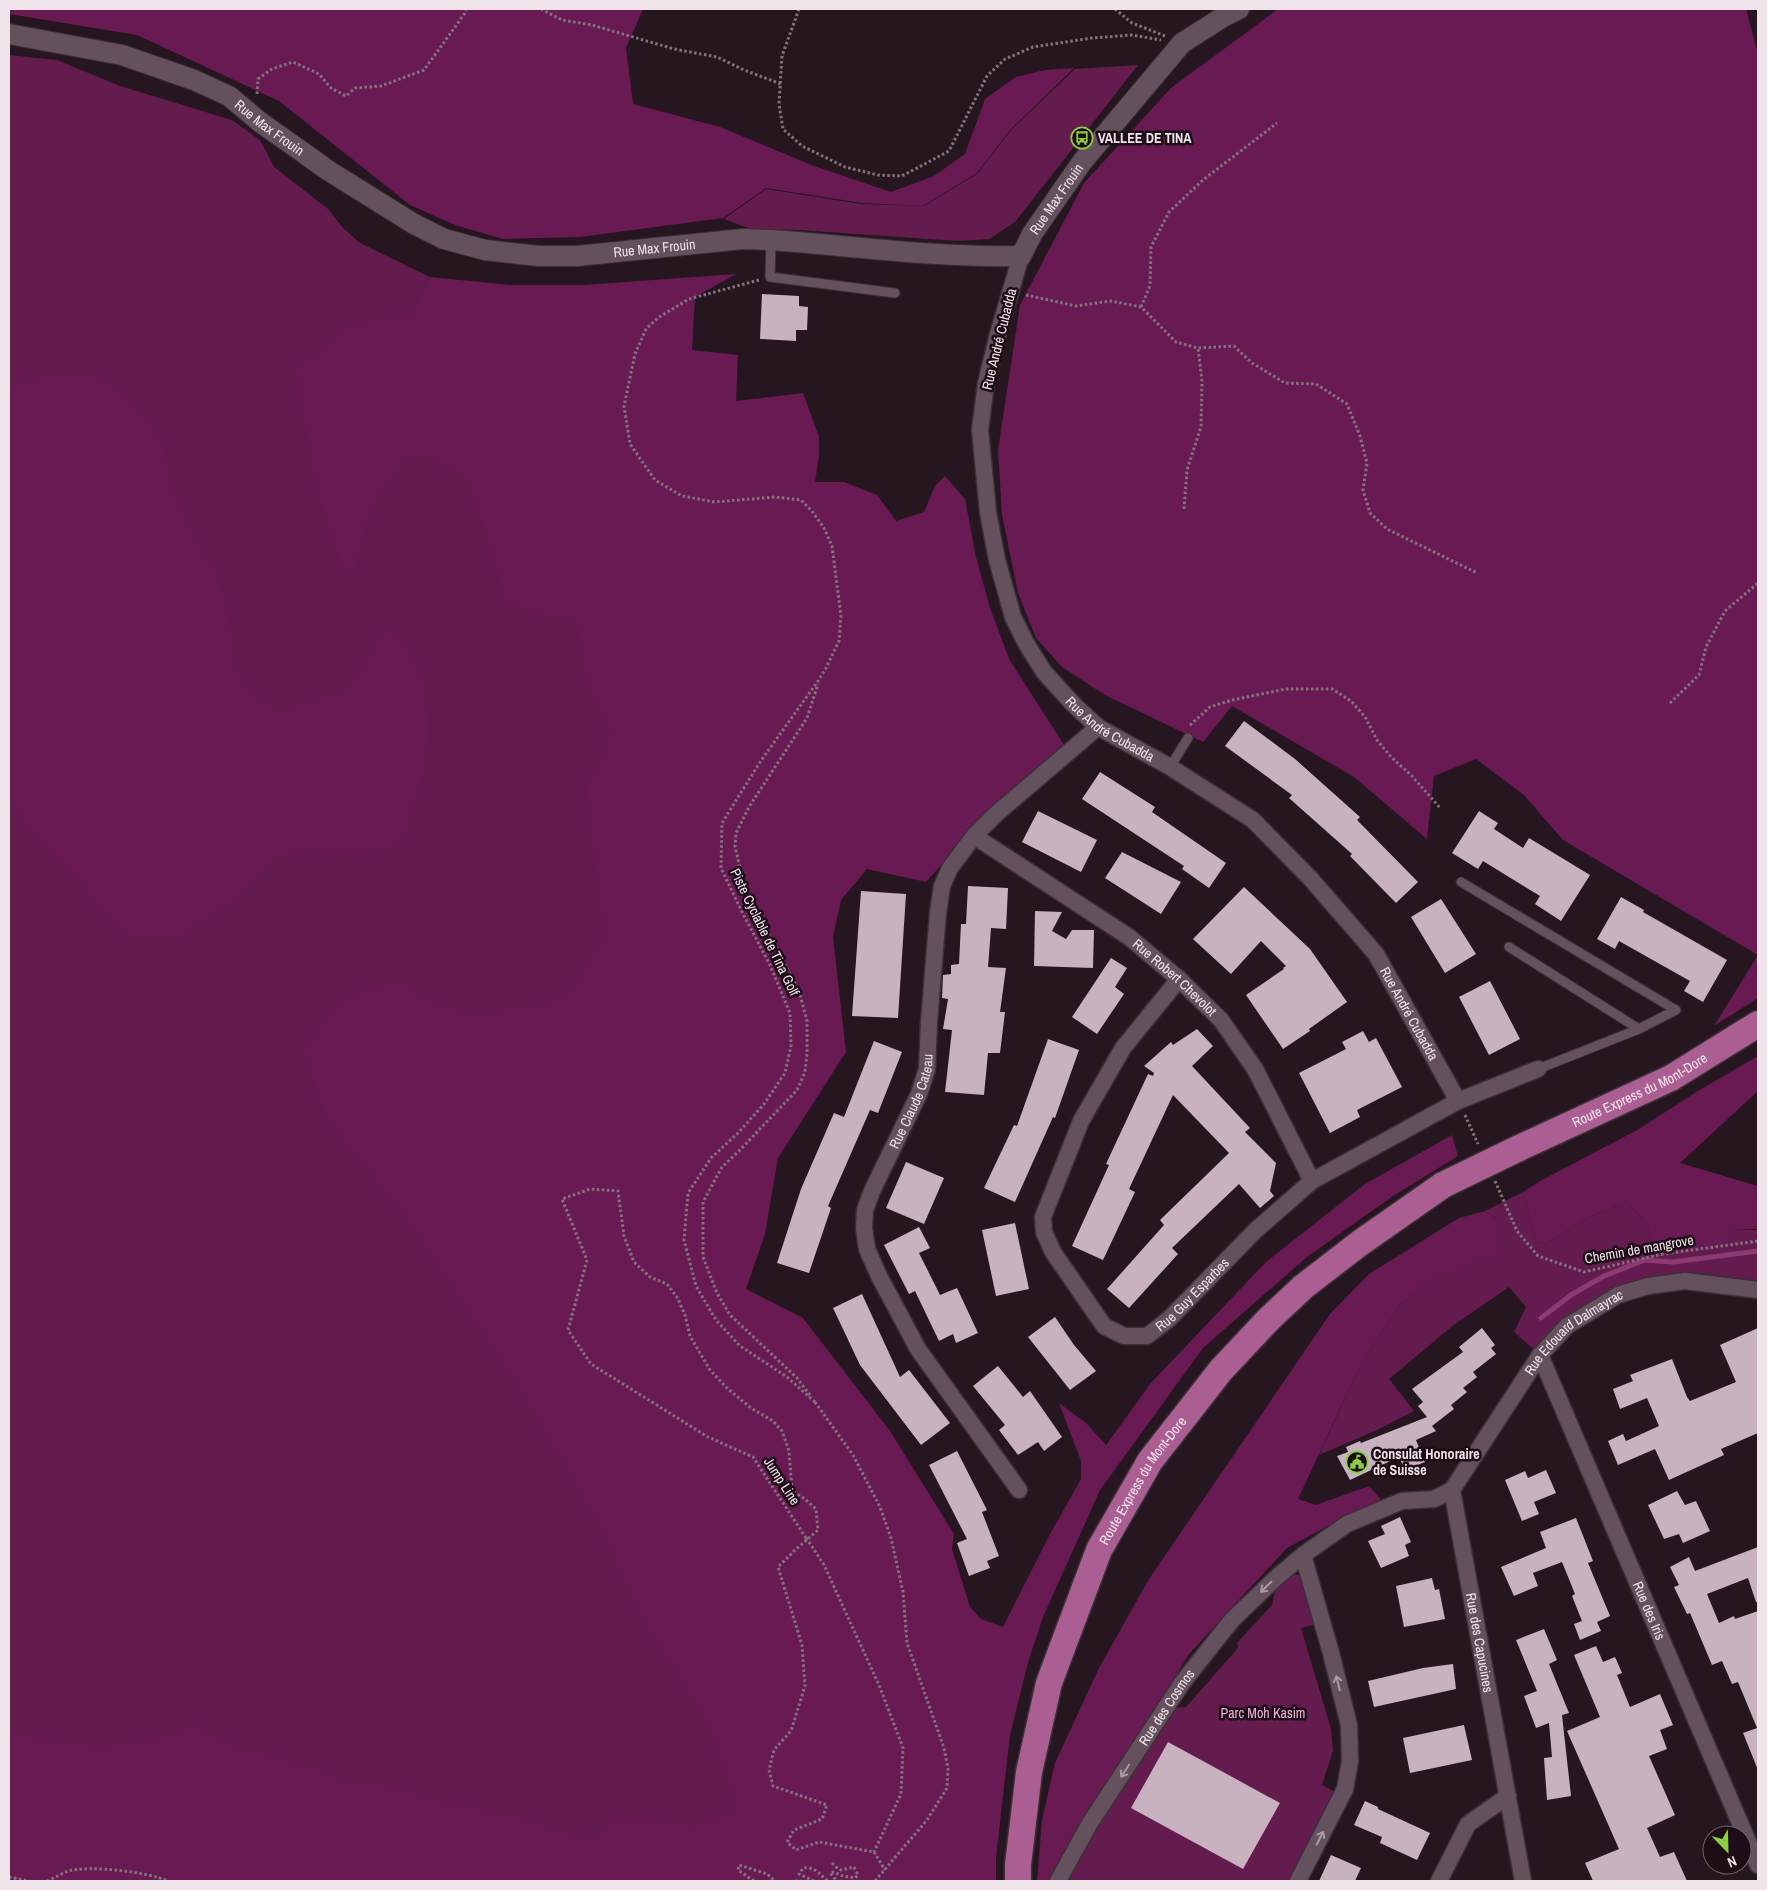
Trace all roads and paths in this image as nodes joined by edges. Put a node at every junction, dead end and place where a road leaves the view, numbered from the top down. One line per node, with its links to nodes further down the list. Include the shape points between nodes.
1 (466, 9): 9 (path, via 424,70 381,86 355,88 346,96 331,88 319,74 293,62 272,69 258,78)
2 (541, 9): 8 (path, via 562,20 717,57)
3 (799, 9): 8 (path, via 782,56)
4 (1115, 9): 7 (path, via 1132,23)
5 (1239, 9): 7 (street, Rue Max Frouin)
6 (9, 34): 9 (street, Rue Max Frouin, via 131,58 230,96)
7 (1182, 43): 8 (path, via 1132,35 1092,38 1033,47 1005,59 987,76 949,152 902,176 878,175 844,167 802,146 783,129 779,104); 12 (street, Rue Max Frouin, via 1082,162 1032,234)
8 (781, 84)
9 (256, 118): 11 (street, Rue Max Frouin, via 330,171 414,224 444,239 484,250 538,256 577,256 743,239)
10 (1277, 123): 16 (path, via 1202,180 1169,212 1151,247 1150,286)
11 (771, 240): 12 (street, Rue Max Frouin, via 959,256); 13 (lane)
12 (1021, 256): 14 (street, Rue André Cubadda)
13 (770, 277): 15 (lane); 21 (path, Piste Cyclable de Tina Golf, via 689,299 659,317 646,329 635,354 624,406 630,444 655,480 682,496 715,502 775,497 800,500 824,528 832,546 841,616 839,641)
14 (1010, 292): 16 (path, via 1076,306 1111,301); 23 (street, Rue André Cubadda, via 986,383 980,430 988,512 1013,617 1027,645 1044,672)
15 (895, 293)
16 (1141, 307): 17 (path, via 1176,342)
17 (1198, 348): 18 (path, via 1202,381 1200,427 1187,470); 19 (path, via 1234,346 1252,363 1285,383 1316,384 1347,404 1367,463 1363,490 1370,513 1387,529)
18 (1184, 509)
19 (1477, 573)
20 (1758, 583): 22 (path, via 1725,611 1706,647 1699,676)
21 (818, 681): 41 (path, Piste Cyclable de Tina Golf, via 807,718 749,807 736,833 735,846 744,887 798,991 807,1021 805,1072 796,1090 722,1167 703,1202 703,1257 717,1293 730,1315 797,1378); 41 (path, Piste Cyclable de Tina Golf, via 760,762 722,823 721,868 770,964 790,1013 791,1046 785,1073 764,1104 711,1158 688,1193 684,1240 696,1286 716,1320 740,1346 787,1377)
22 (1670, 703)
23 (1098, 728): 25 (street, Rue André Cubadda); 27 (street, Rue Claude Cateau)
24 (1188, 738): 25 (lane); 26 (path, via 1190,724 1210,707 1286,688 1332,689 1351,701 1365,717 1390,758 1412,776)
25 (1170, 767): 34 (street, Rue André Cubadda, via 1253,820 1310,878 1376,954)
26 (1442, 809)
27 (974, 836): 30 (street, Rue Robert Chevolot, via 1129,937); 42 (street, Rue Claude Cateau, via 950,868 942,886 927,1070 919,1094 872,1191 865,1210 864,1228 867,1249 879,1276 918,1349)
28 (1461, 882): 32 (lane, via 1676,1010)
29 (1509, 947): 32 (lane)
30 (1179, 979): 37 (street, Rue Robert Chevolot, via 1221,1020 1256,1069); 37 (street, Rue Guy Esparbes, via 1124,1048 1081,1121 1043,1217 1044,1232 1053,1252 1104,1326 1124,1336 1147,1336 1169,1319 1256,1230)
31 (1758, 1024): 62 (main road, Route Express du Mont-Dore, bridge, via 1671,1078 1443,1185 1302,1287 1221,1370 1150,1461 1098,1550 1049,1683 1029,1772)
32 (1639, 1029): 33 (lane)
33 (1538, 1069): 34 (street, Rue Guy Esparbes)
34 (1458, 1101): 35 (path); 37 (street, Rue Guy Esparbes)
35 (1481, 1150)
36 (1493, 1177): 38 (path, Chemin de mangrove, via 1517,1231 1538,1256 1584,1272 1663,1254)
37 (1312, 1181)
38 (1758, 1241)
39 (1758, 1290): 40 (street, Rue Edouard Dalmayrac, via 1685,1282 1648,1286 1605,1302 1568,1326)
40 (1540, 1355): 43 (street, Rue Edouard Dalmayrac); 48 (street, Rue des Iris)
41 (816, 1402): 49 (path, Piste Cyclable de Tina Golf, via 853,1455 880,1507 891,1538 903,1592 907,1643 944,1748 948,1769 947,1788 927,1820)
42 (1019, 1490)
43 (1452, 1490): 44 (street, Rue des Cosmos, via 1434,1499 1402,1501 1347,1524); 45 (street, Rue des Capucines)
44 (1303, 1555): 63 (street, Rue des Cosmos, one-way to 63, via 1232,1620 1182,1683 1090,1823); 64 (street, one-way to 44, via 1345,1789 1350,1761 1349,1725)
45 (1508, 1796): 65 (street, via 1468,1824); 66 (street, Rue des Capucines)
46 (874, 1852): 46 (path, Jump Line, bridge, via 819,1842 796,1850 787,1842 794,1830 822,1819 827,1805 773,1786 768,1770 774,1750 791,1731 805,1686 802,1646 778,1567 794,1551 818,1530 816,1509 792,1491 790,1451 782,1431 739,1398 710,1370 690,1336 678,1297 667,1284 650,1276 634,1262 624,1236 618,1191 590,1189 562,1199 587,1260 568,1330 592,1364 708,1437 753,1457 806,1538 809,1542 824,1565 879,1685 903,1748 900,1794); 49 (path)
47 (832, 1862): 60 (path, via 841,1870 854,1867 857,1871 855,1878 830,1873)
48 (1758, 1865)
49 (885, 1870): 61 (path, Piste Cyclable de Tina Golf)
50 (9, 1877): 51 (path)
51 (29, 1881)
52 (47, 1881): 53 (path, via 69,1871 100,1869 158,1876)
53 (168, 1881)
54 (754, 1881): 55 (path, via 738,1870 739,1865 767,1874)
55 (775, 1881)
56 (795, 1881): 57 (path)
57 (800, 1881)
58 (814, 1881): 59 (path, via 799,1874 803,1868 816,1870)
59 (828, 1881)
60 (838, 1881)
61 (877, 1881)
62 (1018, 1881)
63 (1058, 1881)
64 (1298, 1881)
65 (1439, 1881)
66 (1523, 1881)

